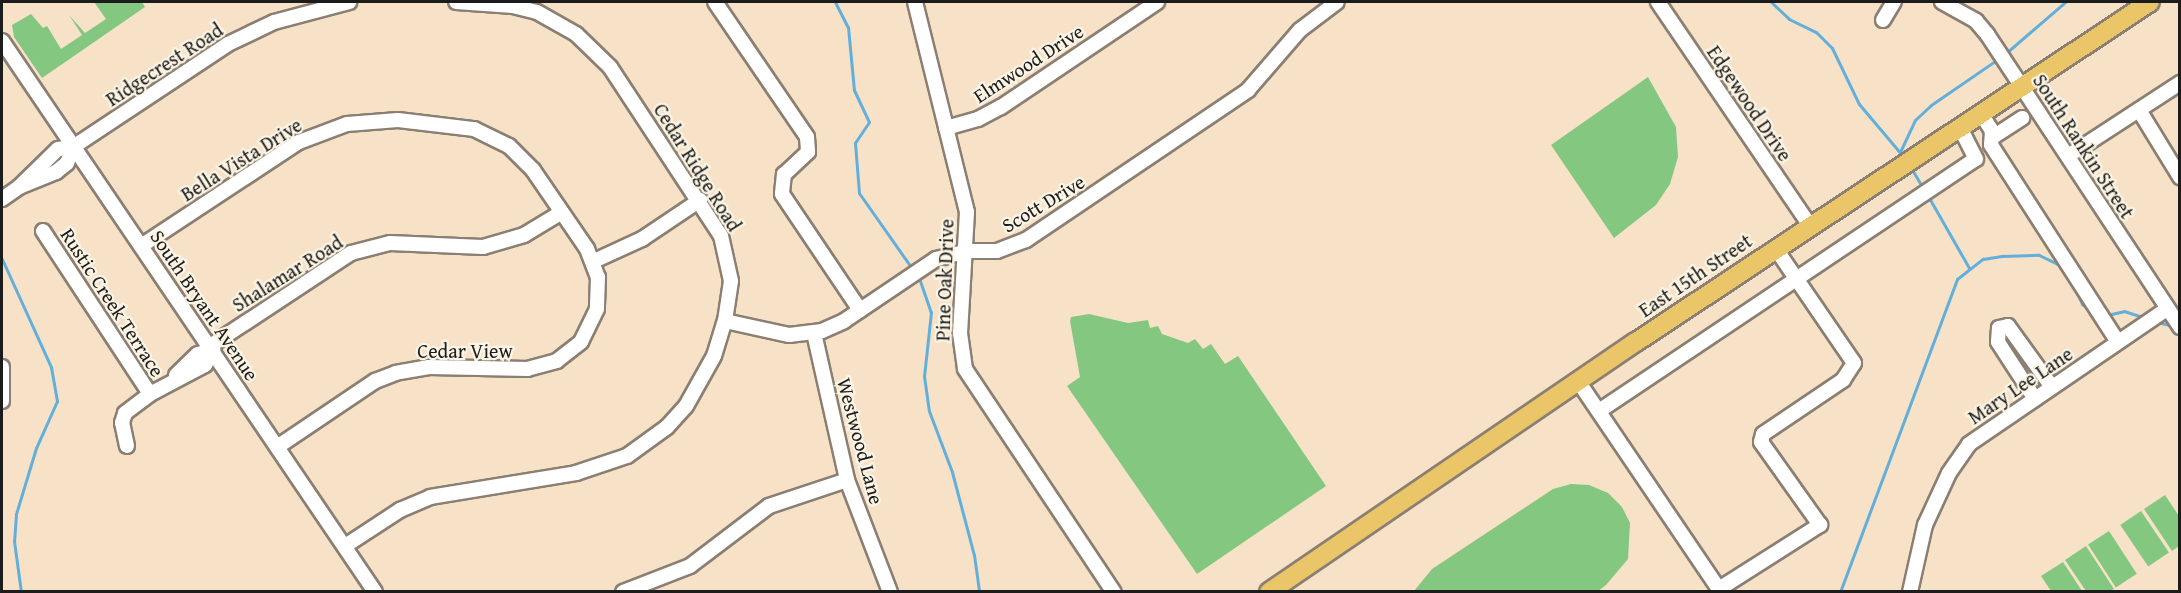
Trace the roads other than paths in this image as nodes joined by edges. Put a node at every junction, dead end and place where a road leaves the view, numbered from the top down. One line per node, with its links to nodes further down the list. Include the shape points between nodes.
1 (349, 2): 22 (street, Ridgecrest Road, via 274,22 228,44)
2 (456, 2): 26 (street, Cedar Ridge Road, via 513,6 537,12 576,34 610,66)
3 (715, 2): 36 (street, via 807,137 808,152 784,174 782,194)
4 (917, 2): 19 (street, Pine Oak Drive)
5 (1157, 2): 19 (street, Elmwood Drive, via 1001,107 978,119)
6 (1337, 2): 32 (street, Scott Drive, via 1300,30 1252,87 1215,113 1026,240 997,250)
7 (1658, 2): 28 (street, Edgewood Drive)
8 (1894, 2): 12 (street)
9 (1942, 2): 11 (street, South Rankin Street)
10 (2150, 2): 15 (main road, East 15th Street)
11 (1957, 4): 15 (street, South Rankin Street, via 1987,33)
12 (1883, 20)
13 (2, 41): 22 (street, South Bryant Avenue)
14 (2180, 83): 16 (street)
15 (2023, 88): 17 (main road, East 15th Street); 23 (street, South Rankin Street)
16 (2139, 110): 23 (street); 24 (street)
17 (1982, 115): 20 (main road, East 15th Street); 21 (street)
18 (2022, 118): 21 (street)
19 (946, 128): 32 (street, Pine Oak Drive, via 967,213)
20 (1960, 129): 28 (main road, East 15th Street); 34 (street, via 1976,159)
21 (1993, 136): 40 (street, via 1991,145)
22 (73, 147): 25 (street, Ridgecrest Road, via 62,168); 30 (street, South Bryant Avenue)
23 (2068, 156): 35 (street, South Rankin Street)
24 (2180, 177)
25 (2, 199)
26 (699, 200): 33 (street, via 642,239); 37 (street, Cedar Ridge Road, via 721,236 728,258 731,281)
27 (561, 212): 30 (street, Bella Vista Drive, via 524,159 490,135 449,125 372,120 323,131 299,142); 33 (street, Bella Vista Drive); 41 (street, Shalamar Road, via 524,235 483,247 390,243 351,253)
28 (1810, 226): 31 (main road, East 15th Street)
29 (43, 231): 45 (street, Rustic Creek Terrace)
30 (141, 246): 41 (street, South Bryant Avenue)
31 (1776, 249): 34 (street); 43 (main road, East 15th Street)
32 (967, 251): 36 (street, Scott Drive, via 936,259); 56 (street, Pine Oak Drive, via 960,339 967,375)
33 (594, 261): 50 (street, Cedar View, via 599,293 593,322 581,342 557,361 528,369 429,368 396,373 375,381)
34 (1795, 278): 48 (street); 48 (street, via 1854,363 1843,380 1763,434 1761,442 1820,525 1719,589)
35 (2167, 309): 38 (street, South Rankin Street); 40 (street, Mary Lee Lane)
36 (860, 310): 39 (street, Scott Drive)
37 (725, 321): 39 (street, Scott Drive, via 789,334); 52 (street, Cedar Ridge Road, via 714,356 686,406 667,427 627,456 576,473 430,497 400,510)
38 (2180, 327)
39 (814, 333): 51 (street, Westwood Lane)
40 (2118, 342): 44 (street, Mary Lee Lane)
41 (212, 348): 45 (street, Rustic Creek Terrace, via 198,354 168,383); 50 (street, South Bryant Avenue)
42 (2, 367): 47 (street)
43 (1578, 381): 48 (street); 57 (main road, East 15th Street)
44 (2052, 387): 46 (street, Mary Lee Lane); 46 (street, via 2008,326 1999,328 1998,342)
45 (150, 394): 49 (street, Rustic Creek Terrace, via 125,413 122,423)
46 (2034, 399): 58 (street, Mary Lee Lane, via 1978,435 1949,473 1925,525)
47 (2, 401)
48 (1599, 411)
49 (127, 446)
50 (277, 447): 52 (street, South Bryant Avenue)
51 (847, 480): 54 (street, via 769,506 690,566); 55 (street, Westwood Lane)
52 (345, 546): 53 (street, South Bryant Avenue)
53 (375, 591)
54 (623, 591)
55 (890, 591)
56 (1114, 591)
57 (1269, 591)
58 (1910, 591)

